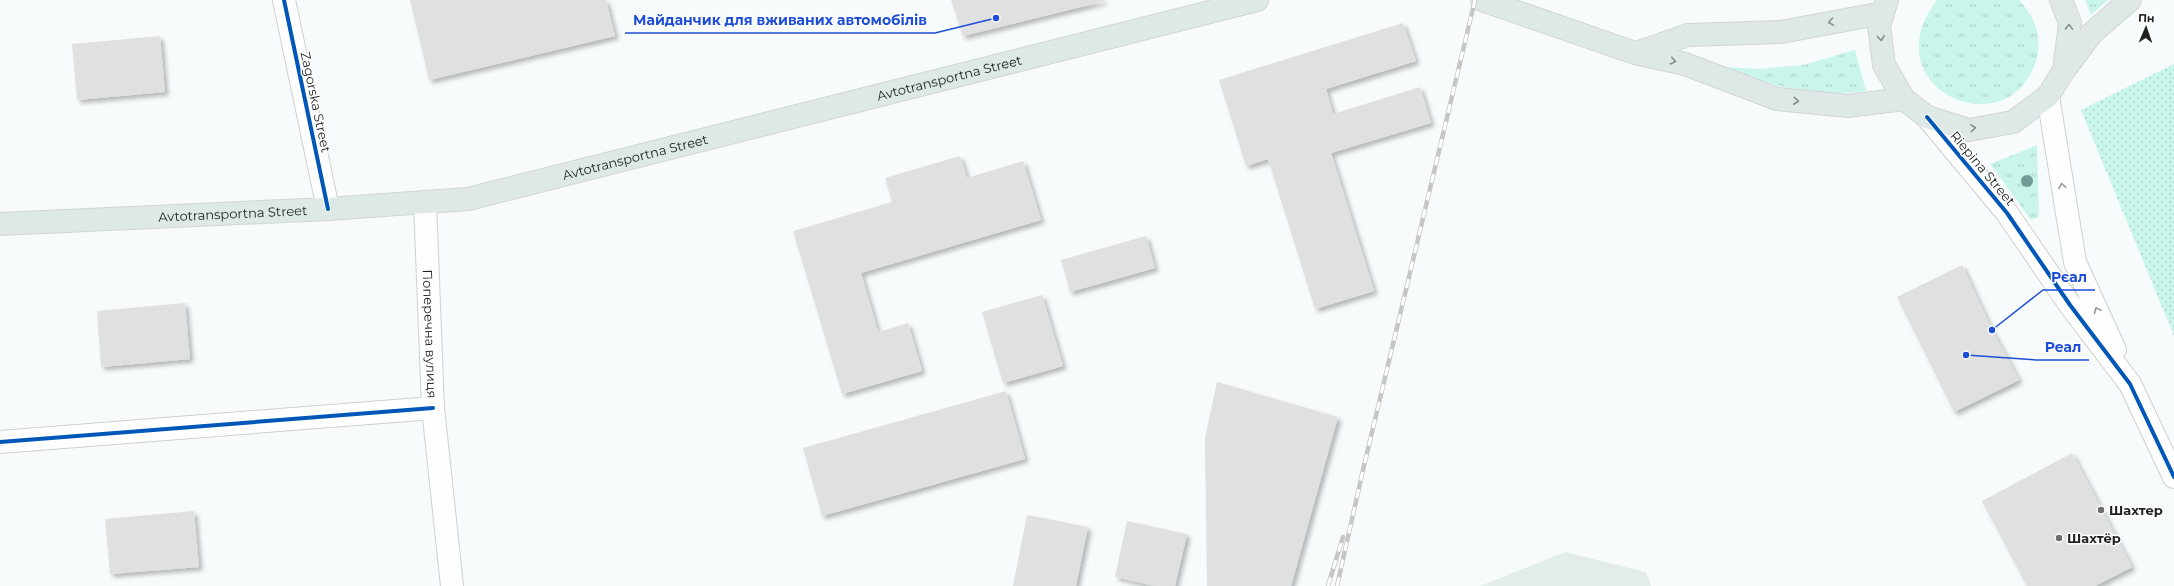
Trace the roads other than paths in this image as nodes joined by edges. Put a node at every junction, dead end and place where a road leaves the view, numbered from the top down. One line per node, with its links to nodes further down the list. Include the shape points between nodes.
1 (284, 0): 13 (street, Zagorska Street)
2 (1257, 0): 12 (main road, Avtotransportna Street, via 468,199)
3 (1482, 0): 7 (main road)
4 (2061, 0): 8 (main road, one-way to 4, via 2070,23)
5 (2130, 0): 8 (main road, via 2091,34)
6 (1885, 6): 7 (main road, one-way to 7, via 1781,32 1688,35); 10 (main road, one-way to 10, via 1879,26 1884,65)
7 (1635, 53): 10 (main road, one-way to 10, via 1685,64 1777,99 1848,106)
8 (2064, 70): 9 (main road)
9 (2048, 96): 11 (main road, one-way to 9, via 1969,130 2012,122); 15 (street, one-way to 9, via 2075,262)
10 (1904, 99): 11 (main road)
11 (1926, 117): 15 (street, Riepina Street, via 2007,213 2070,305)
12 (425, 202): 13 (main road, Avtotransportna Street); 16 (street, Поперечна вулиця)
13 (328, 209): 14 (main road, Avtotransportna Street)
14 (0, 224)
15 (2130, 384): 18 (street, Riepina Street)
16 (433, 408): 17 (street); 19 (street, Поперечна вулиця)
17 (0, 442)
18 (2174, 478)
19 (452, 586)

